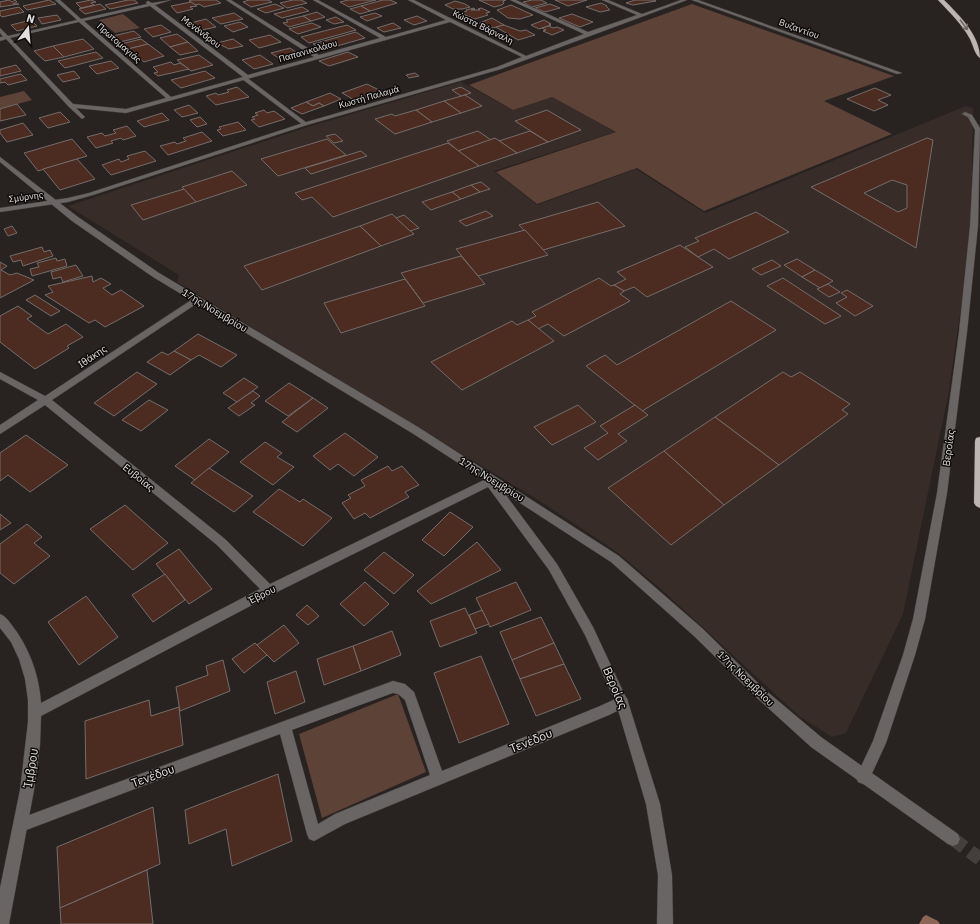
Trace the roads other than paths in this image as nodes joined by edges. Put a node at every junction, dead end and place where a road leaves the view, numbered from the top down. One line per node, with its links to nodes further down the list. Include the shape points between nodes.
1 (57, 0): 16 (street, Πρωτομαγιάς)
2 (145, 0): 14 (street, Μενάνδρου)
3 (169, 0): 14 (street)
4 (228, 0): 24 (street)
5 (316, 0): 21 (street)
6 (410, 0): 13 (street, Κώστα Βάρναλη)
7 (426, 0): 13 (street)
8 (512, 0): 19 (street)
9 (604, 0): 15 (street)
10 (685, 0): 15 (street, Κωστή Παλαμά)
11 (694, 0): 26 (street, Βυζαντίου)
12 (941, 0): 23 (highway, one-way to 23, via 966,27)
13 (416, 3): 17 (street, Κώστα Βάρναλη)
14 (151, 4): 16 (street); 27 (street, Μενάνδρου)
15 (641, 15): 19 (street, Κωστή Παλαμά)
16 (80, 20): 20 (street); 28 (street, Πρωτομαγιάς)
17 (451, 20): 21 (street, Παπανικολάου); 25 (street, Κώστα Βάρναλη)
18 (0, 30): 20 (street)
19 (588, 34): 25 (street, Κωστή Παλαμά)
20 (7, 38): 22 (street); 29 (street)
21 (384, 38): 24 (street, Παπανικολάου)
22 (0, 39)
23 (980, 56)
24 (318, 57): 27 (street, Παπανικολάου)
25 (527, 58): 32 (street, Κωστή Παλαμά, via 471,77)
26 (899, 74)
27 (246, 78): 28 (street, Παπανικολάου); 32 (street, Μενάνδρου)
28 (170, 98): 29 (street, Παπανικολάου, via 122,111)
29 (71, 106): 31 (street)
30 (966, 114): 48 (street, Βεροίας, via 978,130 974,226 942,493 919,619 909,655 879,743)
31 (82, 117)
32 (305, 124): 34 (street, Κωστή Παλαμά, via 91,194)
33 (0, 159): 34 (street, 17ης Νοεμβρίου)
34 (54, 202): 35 (street, Σμύρνης); 36 (street, 17ης Νοεμβρίου, via 131,258)
35 (0, 210)
36 (196, 300): 38 (street, Ιθάκης); 48 (street, 17ης Νοεμβρίου, via 415,430 615,559 699,633 787,717 826,750)
37 (0, 375): 38 (street, Ευβοίας)
38 (45, 400): 39 (street, Ιθάκης); 43 (street, Ευβοίας, via 221,542)
39 (0, 430)
40 (980, 441): 42 (highway)
41 (490, 482): 43 (street, Έβρου); 45 (street, Βεροίας, via 553,567 589,631)
42 (980, 503)
43 (269, 590): 46 (street, Έβρου)
44 (0, 619): 46 (street, Ίμβρου, via 19,645 28,668)
45 (622, 702): 49 (street, Τενέδου); 53 (street, Βεροίας, via 653,804 665,875)
46 (36, 712): 50 (street, Ίμβρου, via 35,744)
47 (285, 727): 49 (street, Τενέδου, via 385,688 401,688 412,699); 49 (street, Τενέδου, via 314,834 340,819); 50 (street, Τενέδου)
48 (863, 776): 51 (street, 17ης Νοεμβρίου)
49 (438, 779)
50 (21, 825): 52 (street, Ίμβρου)
51 (953, 839)
52 (1, 924)
53 (665, 924)

